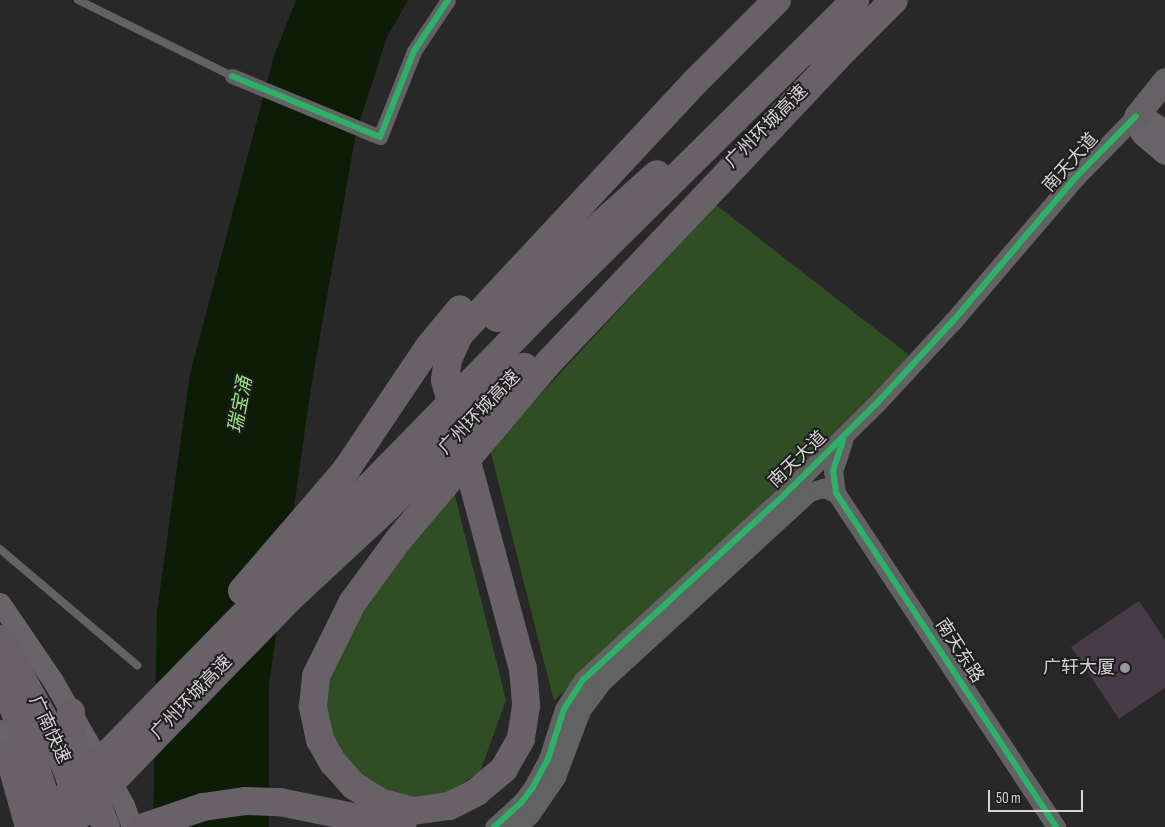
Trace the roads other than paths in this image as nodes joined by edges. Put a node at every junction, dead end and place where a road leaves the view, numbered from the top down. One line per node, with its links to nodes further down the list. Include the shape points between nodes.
1 (78, 0): 8 (lane)
2 (448, 0): 8 (street, via 414,51 380,137)
3 (777, 0): 10 (highway)
4 (856, 0): 26 (highway, 广州环城高速, via 536,316)
5 (870, 0): 33 (highway, via 616,209 488,326 469,351 462,379 535,652 540,716 531,752 510,790 485,808)
6 (894, 0): 7 (highway, 广州环城高速)
7 (836, 58): 23 (highway, via 551,360 399,539 352,603 327,648 316,676 312,706 320,740 333,763); 28 (highway, 广州环城高速, via 507,384 387,508 288,599)
8 (232, 76)
9 (1165, 80): 11 (highway)
10 (694, 82): 23 (highway, via 459,334 448,360 445,380 523,669 525,714 521,739 504,769 477,792 449,806); 25 (highway, via 508,258 428,348 400,394 313,511)
11 (1136, 116): 12 (main road, via 1142,115); 13 (main road, via 1141,134); 14 (street, 南天大道, via 1077,176 953,321)
12 (1165, 130)
13 (1165, 154)
14 (847, 433): 15 (street, via 833,470); 34 (street, 南天大道, via 583,680 564,709 548,759 534,787 522,803)
15 (836, 493): 35 (street, 南天大道, via 823,488 809,492 602,682 581,710 556,777 530,815); 36 (street, 南天东路)
16 (0, 549): 19 (lane)
17 (0, 602): 21 (main road)
18 (0, 639): 29 (highway, 广南快速, via 53,735)
19 (137, 665)
20 (0, 675): 27 (highway, 广南快速, via 31,752)
21 (71, 712): 30 (highway, via 72,740); 31 (main road, via 124,805)
22 (4, 742): 24 (main road); 25 (highway)
23 (390, 818): 32 (highway, via 280,802 245,802 203,807)
24 (17, 827)
25 (30, 827)
26 (36, 827)
27 (55, 827)
28 (68, 827)
29 (88, 827)
30 (106, 827)
31 (132, 827)
32 (144, 827)
33 (431, 827)
34 (494, 827)
35 (517, 827)
36 (1056, 827)

